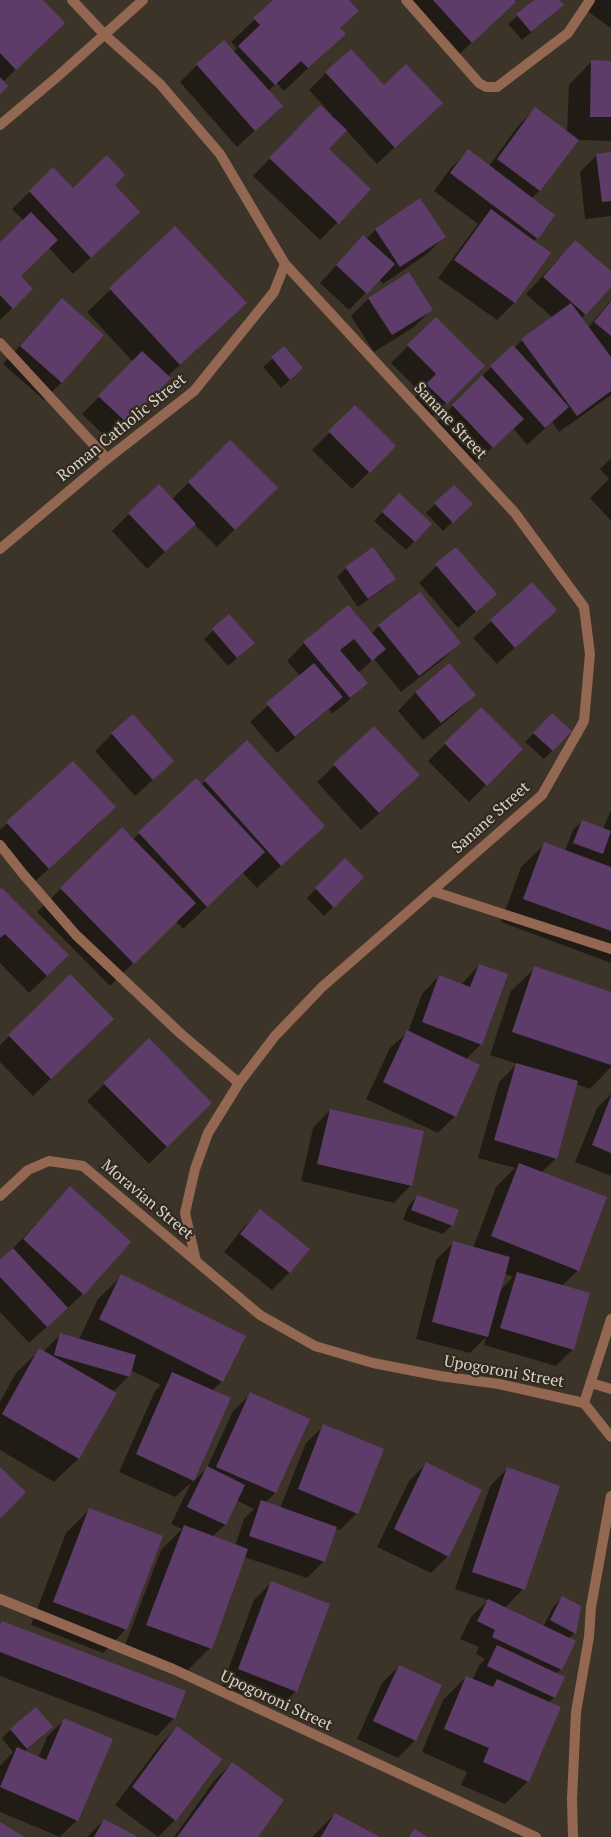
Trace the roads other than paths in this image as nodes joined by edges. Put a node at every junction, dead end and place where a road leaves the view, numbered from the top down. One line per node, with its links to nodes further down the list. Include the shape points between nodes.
1 (72, 0): 5 (street)
2 (143, 0): 5 (street)
3 (406, 0): 4 (street, via 479,83 497,87 568,33)
4 (590, 0)
5 (105, 35): 6 (street); 7 (street, via 160,84 220,154)
6 (0, 125)
7 (285, 264): 9 (street, Roman Catholic Street, via 274,292 194,391); 12 (street, Sanane Street, via 515,513 584,607 590,654 584,721 542,795)
8 (0, 343): 9 (street)
9 (107, 459): 10 (street, Roman Catholic Street)
10 (0, 549)
11 (0, 845): 14 (street, via 76,935 181,1034)
12 (432, 891): 13 (street); 14 (street, Sanane Street, via 322,987 275,1036)
13 (611, 949)
14 (238, 1082): 16 (street, Sanane Street, via 208,1133 195,1169 185,1213)
15 (0, 1196): 16 (street, Moravian Street, via 28,1170 49,1161 83,1166)
16 (196, 1261): 20 (street, Upogoroni Street, via 260,1315 315,1346 373,1363 499,1384)
17 (611, 1319): 18 (street)
18 (591, 1383): 19 (street); 20 (street)
19 (611, 1389)
20 (584, 1403): 21 (street)
21 (611, 1437)
22 (611, 1496): 27 (street, via 576,1712)
23 (0, 1599): 24 (street, Upogoroni Street, via 173,1669)
24 (509, 1826): 25 (street); 26 (street, Upogoroni Street)
25 (513, 1837)
26 (536, 1837)
27 (573, 1837)

